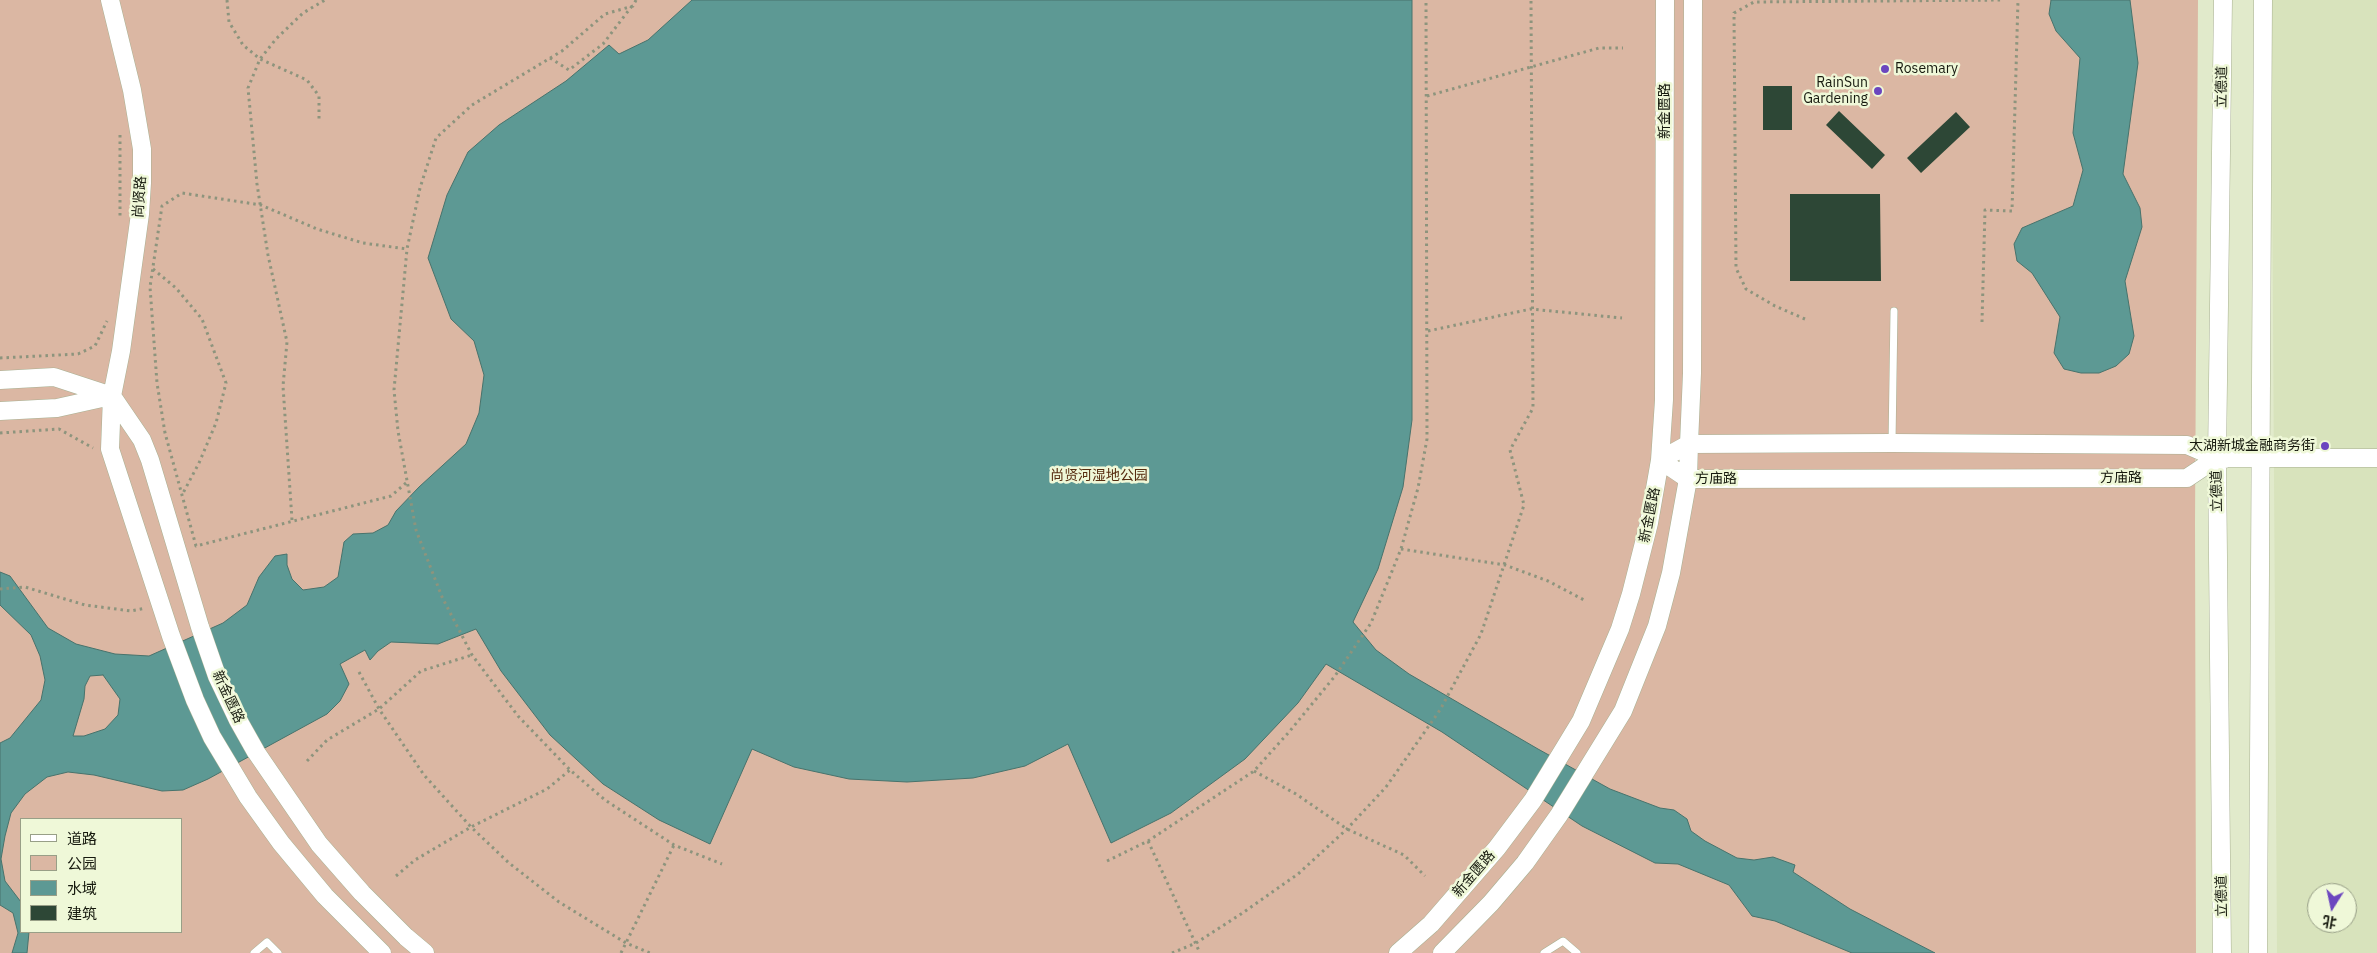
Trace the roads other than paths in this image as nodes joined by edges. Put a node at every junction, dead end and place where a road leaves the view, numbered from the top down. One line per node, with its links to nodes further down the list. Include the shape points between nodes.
1 (108, 0): 8 (street, 尚贤路, via 142,148 140,214 121,350)
2 (1665, 0): 14 (street, 新金匮路, via 1664,400)
3 (1693, 0): 11 (street, 新金匮路)
4 (2223, 0): 12 (street, 立德道)
5 (2262, 0): 15 (street)
6 (1894, 311): 10 (lane)
7 (0, 380): 8 (street, via 54,377)
8 (110, 395): 9 (street, via 57,408); 20 (street, via 110,449 171,636 194,700 212,737 248,797 281,843 325,896); 21 (street, 新金匮路, via 142,440 150,460 200,628 217,676 238,720 319,844 368,899)
9 (0, 411)
10 (1892, 443): 11 (street); 12 (street, via 2187,445)
11 (1689, 444): 14 (street); 17 (street, 新金匮路)
12 (2217, 458): 15 (street); 17 (street, 方庙路, via 2187,478); 26 (street, 立德道)
13 (2377, 458): 15 (street)
14 (1660, 460): 17 (street, 方庙路); 22 (street, 新金匮路, via 1643,551 1620,629 1581,721 1533,800 1497,848 1431,924)
15 (2260, 460): 16 (street); 27 (street)
16 (2377, 464)
17 (1688, 479): 23 (street, 新金匮路, via 1672,573 1657,626 1623,711 1559,815 1525,863)
18 (254, 953): 19 (lane, via 267,942)
19 (278, 953)
20 (382, 953)
21 (425, 953)
22 (1398, 953)
23 (1442, 953)
24 (1544, 953): 25 (lane, via 1563,941)
25 (1577, 953)
26 (2222, 953)
27 (2258, 953)

